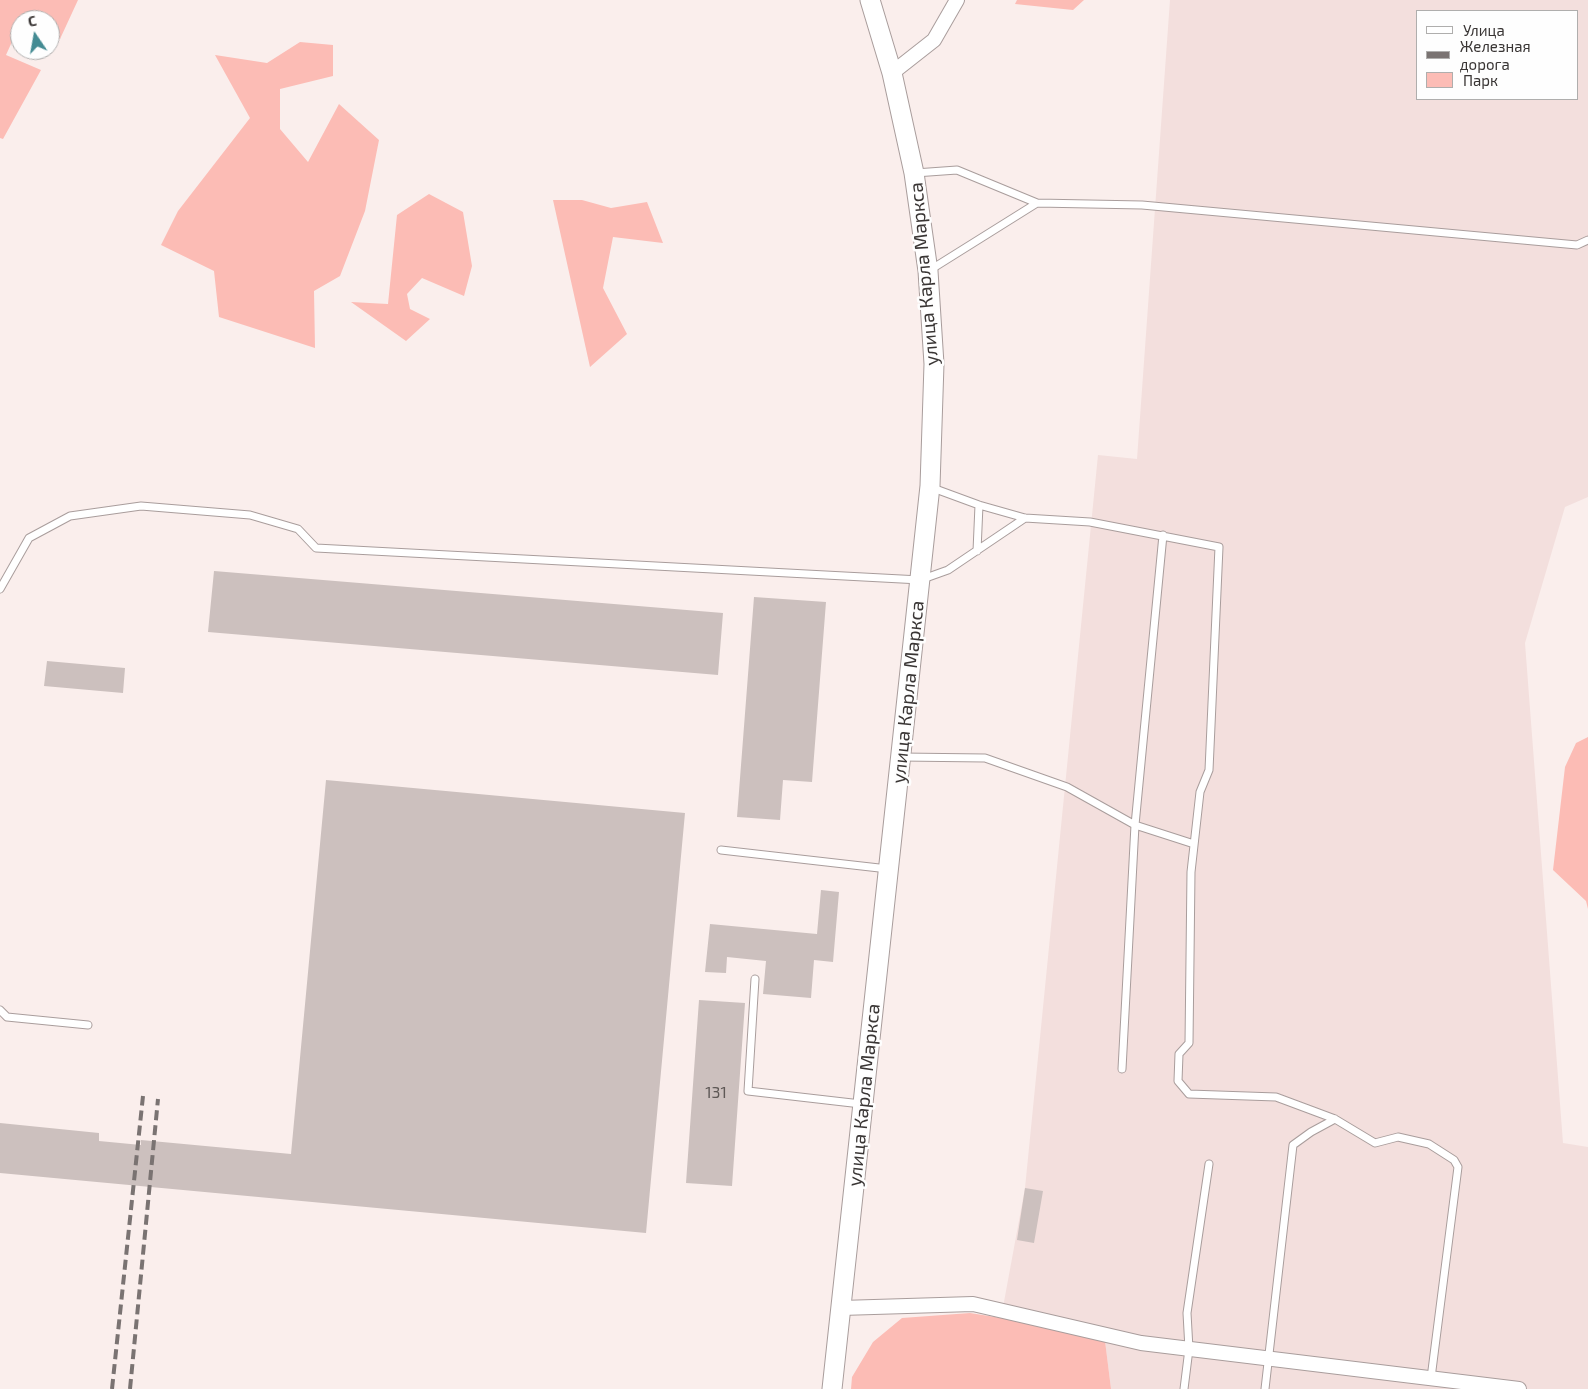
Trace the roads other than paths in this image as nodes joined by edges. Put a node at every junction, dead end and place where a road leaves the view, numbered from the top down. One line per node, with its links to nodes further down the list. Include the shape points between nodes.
1 (870, 0): 3 (main road, улица Карла Маркса)
2 (957, 0): 3 (street, via 934,40)
3 (892, 73): 4 (main road, улица Карла Маркса)
4 (914, 173): 5 (lane, via 958,170); 7 (main road, улица Карла Маркса)
5 (1037, 202): 6 (lane, via 1142,205 1577,246); 7 (lane)
6 (1588, 240)
7 (928, 271): 8 (main road, улица Карла Маркса, via 934,364)
8 (930, 486): 9 (lane); 13 (main road, улица Карла Маркса)
9 (979, 504): 10 (lane); 12 (lane)
10 (1025, 518): 11 (lane, via 1090,522); 12 (lane)
11 (1163, 535): 16 (lane); 17 (lane, via 1219,547 1209,770 1200,792)
12 (977, 551): 13 (lane, via 948,570)
13 (920, 580): 14 (lane, via 316,548 298,529 250,515 141,506 70,516 29,538); 15 (main road, улица Карла Маркса)
14 (0, 589)
15 (901, 757): 16 (lane, via 985,758 1067,787); 19 (main road, улица Карла Маркса)
16 (1135, 826): 17 (lane); 23 (lane)
17 (1194, 844): 25 (lane, via 1189,1043 1179,1054 1178,1081 1189,1094 1276,1097)
18 (721, 850): 19 (lane)
19 (888, 868): 24 (main road, улица Карла Маркса)
20 (755, 978): 24 (lane, via 748,1092)
21 (0, 1010): 22 (lane, via 7,1017)
22 (88, 1025)
23 (1122, 1069)
24 (863, 1104): 27 (main road, улица Карла Маркса)
25 (1334, 1119): 29 (lane, via 1293,1145); 30 (lane, via 1375,1143 1398,1138 1429,1144 1454,1160 1458,1167)
26 (1210, 1164): 28 (lane, via 1187,1313)
27 (841, 1308): 28 (street, via 973,1304 1141,1343); 31 (main road, улица Карла Маркса)
28 (1189, 1349): 29 (street); 32 (lane)
29 (1268, 1358): 30 (street); 33 (lane)
30 (1431, 1378): 34 (street)
31 (832, 1389)
32 (1184, 1389)
33 (1265, 1389)
34 (1520, 1389)

